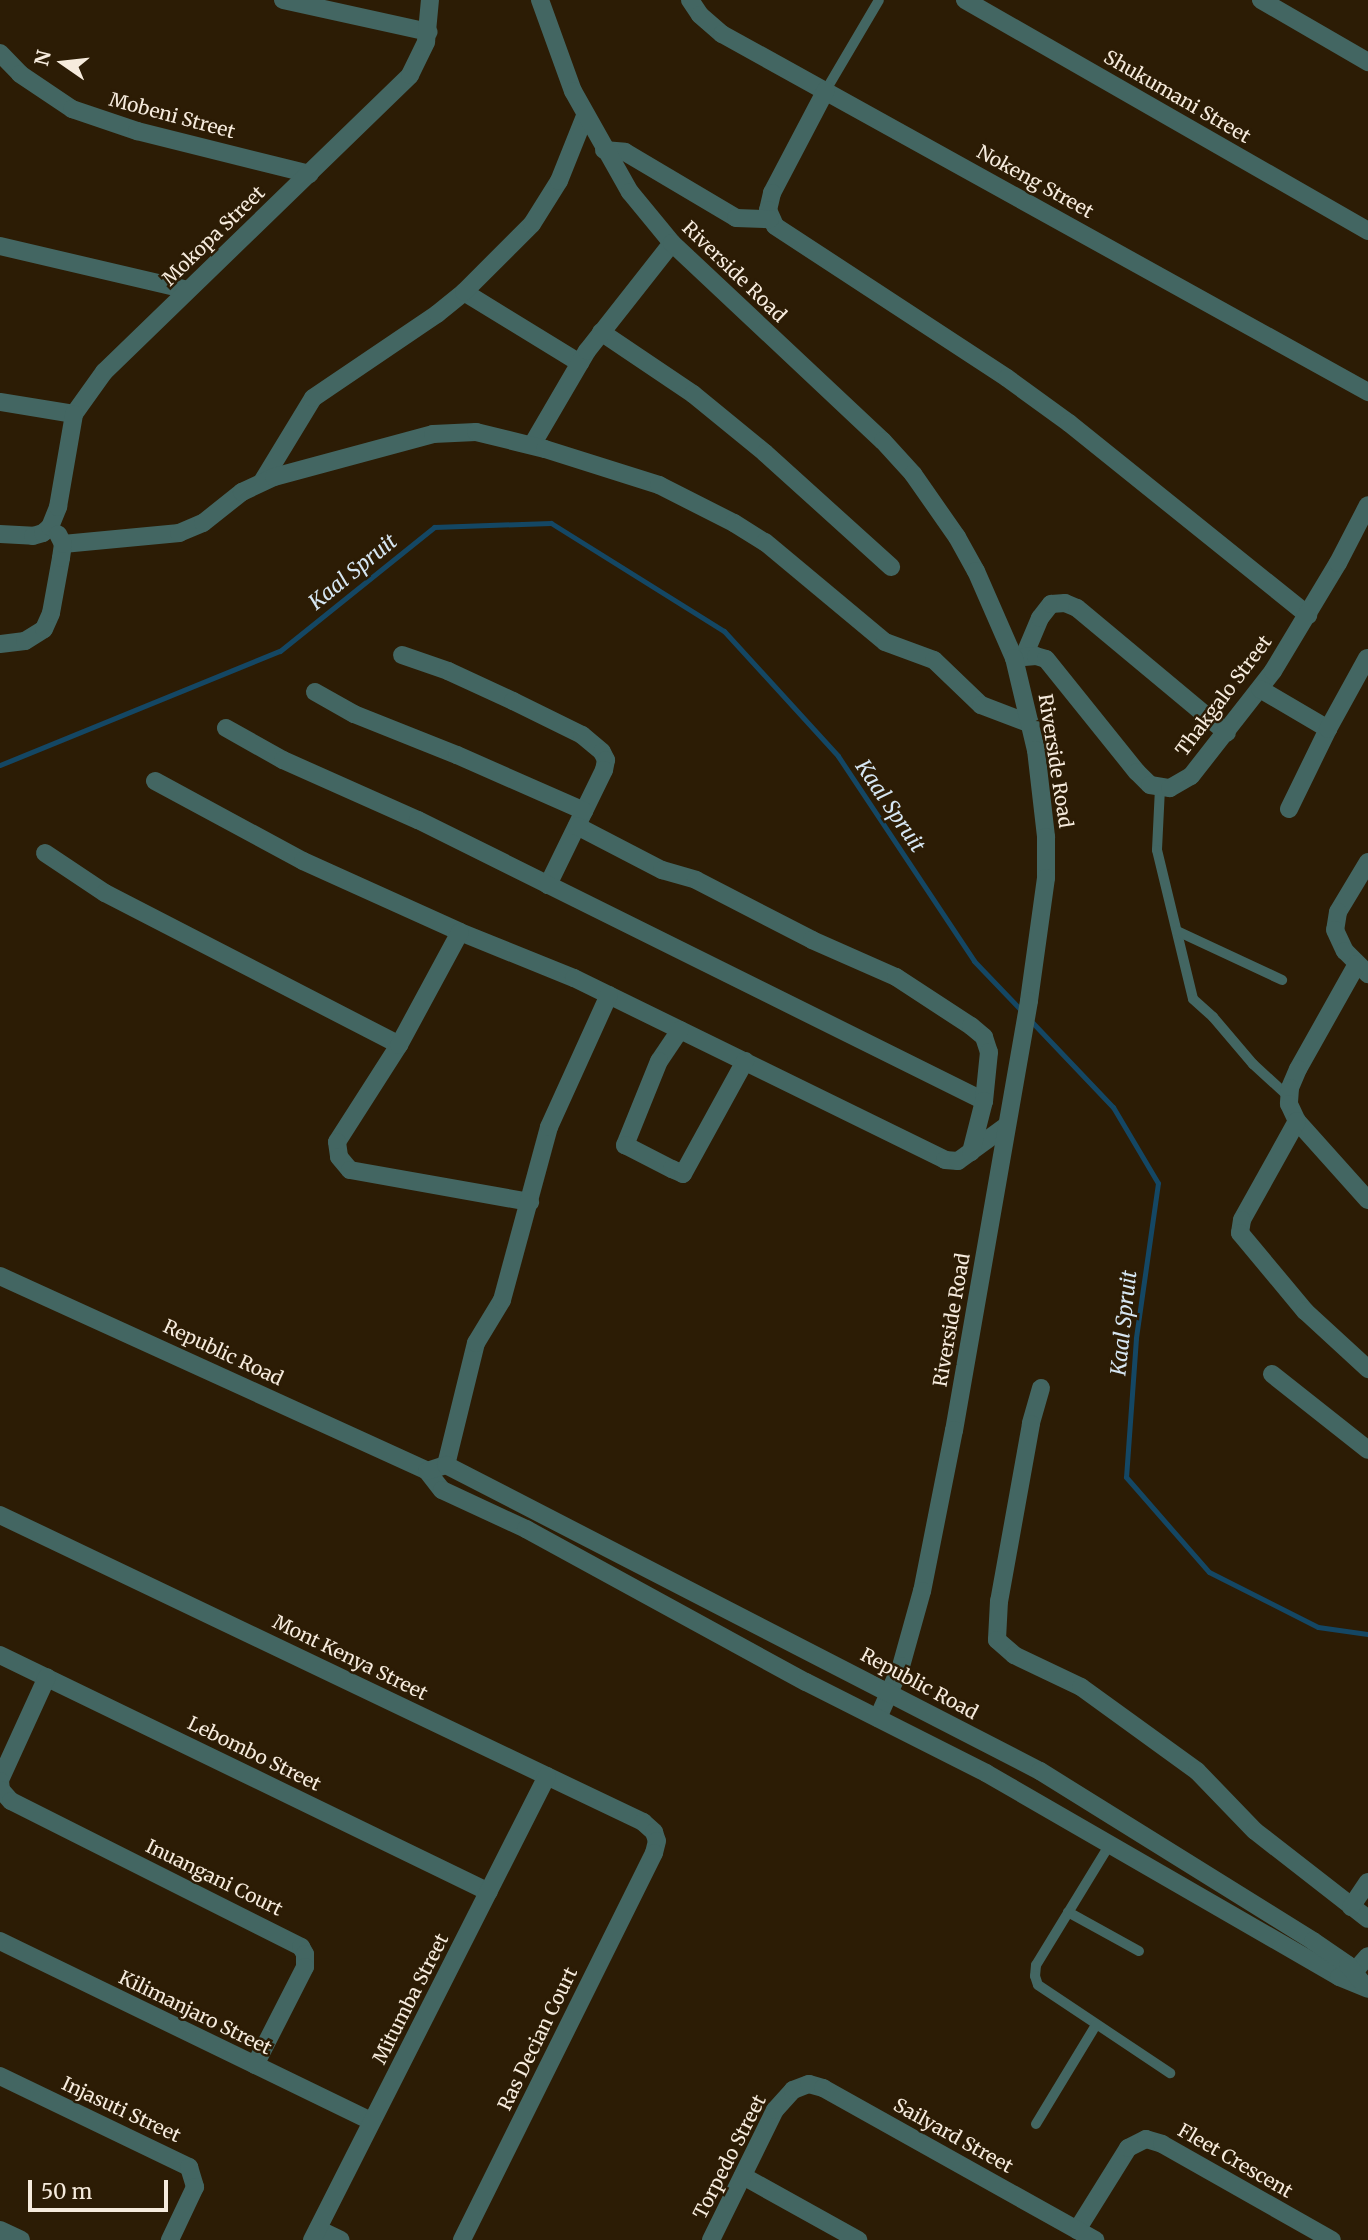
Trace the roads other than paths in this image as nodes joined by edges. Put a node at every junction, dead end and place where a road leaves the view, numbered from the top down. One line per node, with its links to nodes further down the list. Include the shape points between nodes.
1 (283, 0): 8 (street)
2 (430, 0): 8 (street)
3 (540, 0): 12 (street, Riverside Road, via 561,63)
4 (690, 0): 11 (street, Nokeng Street, via 722,34)
5 (879, 0): 11 (lane)
6 (965, 0): 16 (street, Shukumani Street)
7 (1261, 0): 10 (street)
8 (429, 32): 14 (street, Mokopa Street, via 410,75)
9 (0, 53): 14 (street, Mobeni Street, via 20,74 72,109 138,131)
10 (1368, 62)
11 (826, 90): 15 (street, via 772,194); 23 (street, Nokeng Street)
12 (586, 116): 13 (street, Riverside Road); 20 (street, via 547,203)
13 (604, 150): 15 (street, via 625,152 736,218); 17 (street, Riverside Road, via 630,192)
14 (310, 174): 19 (street, Mokopa Street)
15 (770, 219): 33 (street, via 780,232 1069,423)
16 (1368, 231)
17 (672, 243): 21 (street); 36 (street, Riverside Road, via 913,474 976,571)
18 (0, 246): 19 (street)
19 (187, 290): 25 (street, Mokopa Street, via 104,372)
20 (464, 292): 22 (street); 27 (street, via 421,327 313,398)
21 (601, 332): 22 (street); 32 (street, via 693,394)
22 (580, 363): 26 (street)
23 (1368, 393)
24 (0, 402): 25 (street)
25 (74, 414): 29 (street, via 58,507)
26 (532, 445): 27 (street, via 476,432 433,434); 40 (street, via 659,485 734,523 765,542 886,642 924,655 981,705)
27 (262, 482): 31 (street, via 203,523 179,533)
28 (1368, 505): 33 (street, Thakgalo Street)
29 (50, 527): 30 (street, via 33,536); 31 (street)
30 (0, 534)
31 (62, 544): 34 (street, via 51,613 44,629 25,641)
32 (891, 566)
33 (1308, 615): 38 (street, Thakgalo Street)
34 (0, 644)
35 (402, 655): 47 (street, via 448,671 596,744 606,760)
36 (1019, 657): 40 (street, Riverside Road); 43 (street, via 1051,604 1065,603 1077,608); 45 (street, via 1046,659 1054,666 1137,772)
37 (1367, 658): 42 (street)
38 (1260, 689): 42 (street); 43 (street, Thakgalo Street)
39 (315, 692): 47 (street, via 354,714 457,755)
40 (1031, 724): 62 (street, Riverside Road, via 1046,837 1042,914)
41 (226, 728): 50 (street, via 283,760)
42 (1328, 729): 46 (street)
43 (1227, 733): 45 (street, Thakgalo Street, via 1191,776 1170,788)
44 (155, 781): 52 (street, via 303,860)
45 (1160, 788): 51 (lane, via 1157,850)
46 (1289, 809)
47 (581, 819): 50 (street); 60 (street, via 662,870 696,880 896,977 955,1013 984,1037 989,1052)
48 (45, 853): 57 (street, via 105,893)
49 (1368, 862): 53 (street, via 1336,921 1339,940)
50 (548, 885): 60 (street)
51 (1177, 931): 54 (lane); 59 (lane, via 1193,999)
52 (460, 932): 55 (street); 57 (street)
53 (1362, 969): 59 (street, via 1298,1069)
54 (1282, 980)
55 (609, 995): 56 (street); 65 (street, via 559,1101)
56 (680, 1030): 58 (street); 58 (street, via 659,1061 625,1145 672,1169 683,1174)
57 (399, 1045): 65 (street, via 337,1142 339,1157 350,1170)
58 (745, 1061): 63 (street, via 944,1160 958,1161)
59 (1289, 1097): 61 (street)
60 (984, 1101): 63 (street)
61 (1297, 1121): 64 (street); 67 (street, via 1242,1220 1240,1233 1305,1311)
62 (1006, 1126): 63 (street); 76 (street, Riverside Road, via 922,1591 907,1650)
63 (971, 1152)
64 (1368, 1200)
65 (530, 1202): 71 (street, via 502,1300 476,1343)
66 (0, 1276): 72 (street, Republic Road)
67 (1368, 1369)
68 (1272, 1374): 70 (street)
69 (1041, 1388): 84 (street, via 999,1601 997,1640 1014,1655 1081,1688 1197,1771 1255,1831)
70 (1368, 1450)
71 (446, 1465): 72 (street); 76 (street, Republic Road)
72 (427, 1471): 77 (street, Republic Road, via 442,1490 538,1536)
73 (0, 1515): 78 (street, Mont Kenya Street)
74 (0, 1655): 75 (street, Lebombo Street)
75 (47, 1677): 79 (street, Inuangani Court); 83 (street, Lebombo Street)
76 (889, 1691): 77 (street, Riverside Road); 90 (street, Republic Road, via 1094,1804 1313,1941)
77 (878, 1718): 80 (street, Republic Road)
78 (547, 1776): 81 (street, Mont Kenya Street, via 651,1828 657,1841); 83 (street, Mitumba Street)
79 (0, 1780): 93 (street, Inuangani Court, via 10,1801 301,1947 305,1968)
80 (1110, 1844): 85 (lane); 91 (street, Republic Road, via 1339,1977)
81 (652, 1857): 107 (street, Ras Decian Court)
82 (1368, 1882): 84 (street)
83 (489, 1892): 97 (street, Mitumba Street)
84 (1351, 1907): 86 (street)
85 (1068, 1912): 88 (lane); 92 (lane, via 1036,1965 1035,1976 1038,1984)
86 (1368, 1919)
87 (0, 1941): 93 (street, Kilimanjaro Street)
88 (1139, 1951)
89 (1368, 1956): 90 (street)
90 (1354, 1972): 91 (street, Republic Road)
91 (1367, 1988)
92 (1096, 2025): 94 (lane); 98 (lane)
93 (255, 2066): 97 (street, Kilimanjaro Street)
94 (1170, 2073)
95 (0, 2076): 105 (street, Injasuti Street, via 189,2168 195,2187)
96 (789, 2094): 99 (street, Torpedo Street, via 775,2110); 101 (street, Sailyard Street, via 809,2084 823,2088)
97 (371, 2121): 102 (street, Mitumba Street)
98 (1036, 2124)
99 (743, 2176): 103 (street); 108 (street, Torpedo Street)
100 (0, 2230): 104 (street)
101 (1077, 2230): 109 (street, Sailyard Street); 110 (street, Fleet Crescent, via 1128,2148 1146,2138)
102 (315, 2234): 106 (street)
103 (846, 2237)
104 (21, 2240)
105 (170, 2240)
106 (341, 2240)
107 (462, 2240)
108 (711, 2240)
109 (1095, 2240)
110 (1332, 2240)

